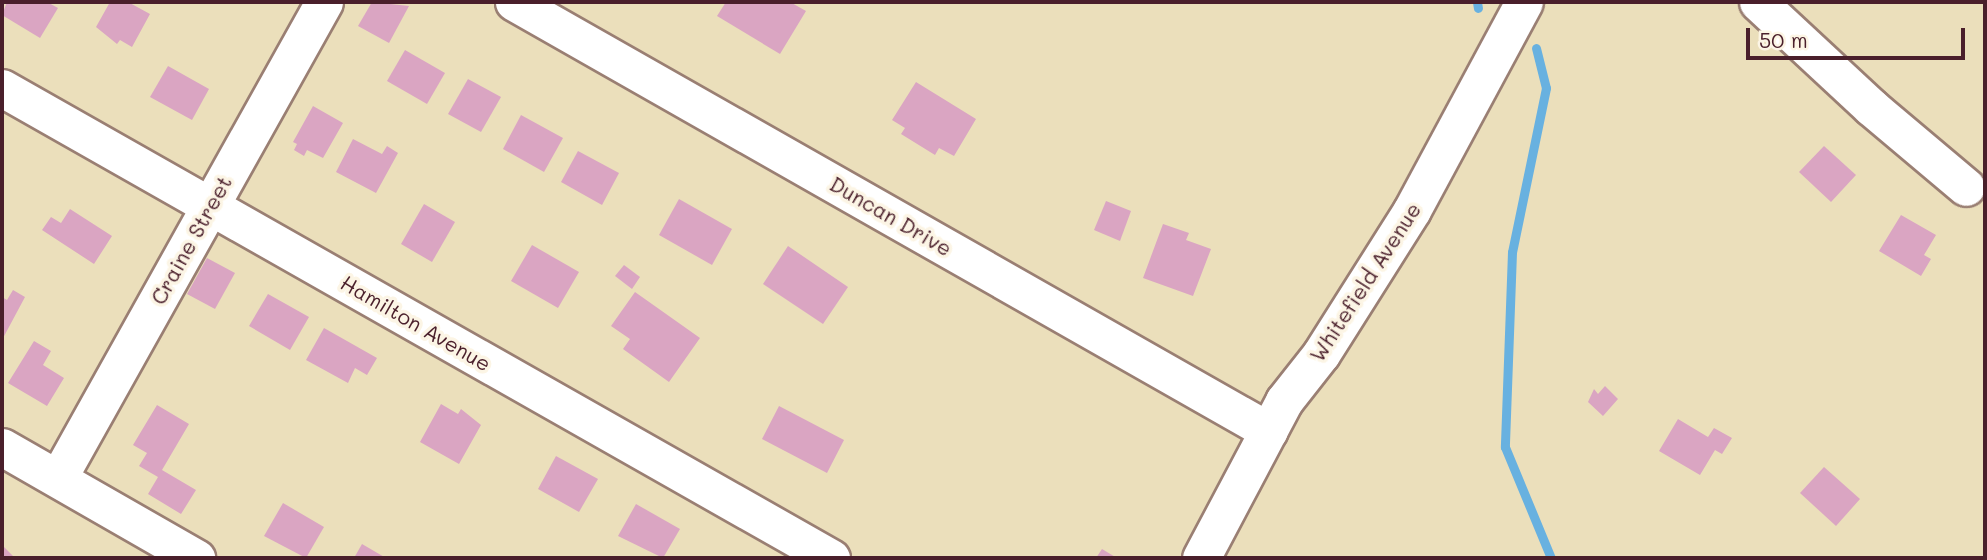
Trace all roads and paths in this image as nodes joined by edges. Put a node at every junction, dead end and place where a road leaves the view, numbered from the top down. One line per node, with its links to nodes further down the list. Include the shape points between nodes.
1 (324, 2): 7 (street, Craine Street)
2 (514, 2): 8 (street, Duncan Drive)
3 (1524, 2): 8 (street, Whitefield Avenue, via 1412,210)
4 (1758, 2): 6 (street)
5 (2, 88): 7 (street, Hamilton Avenue)
6 (1966, 187)
7 (210, 205): 10 (street, Craine Street); 12 (street, Hamilton Avenue)
8 (1269, 431): 13 (street, Whitefield Avenue)
9 (2, 447): 10 (street)
10 (58, 478): 11 (street)
11 (196, 558)
12 (831, 558)
13 (1201, 558)

